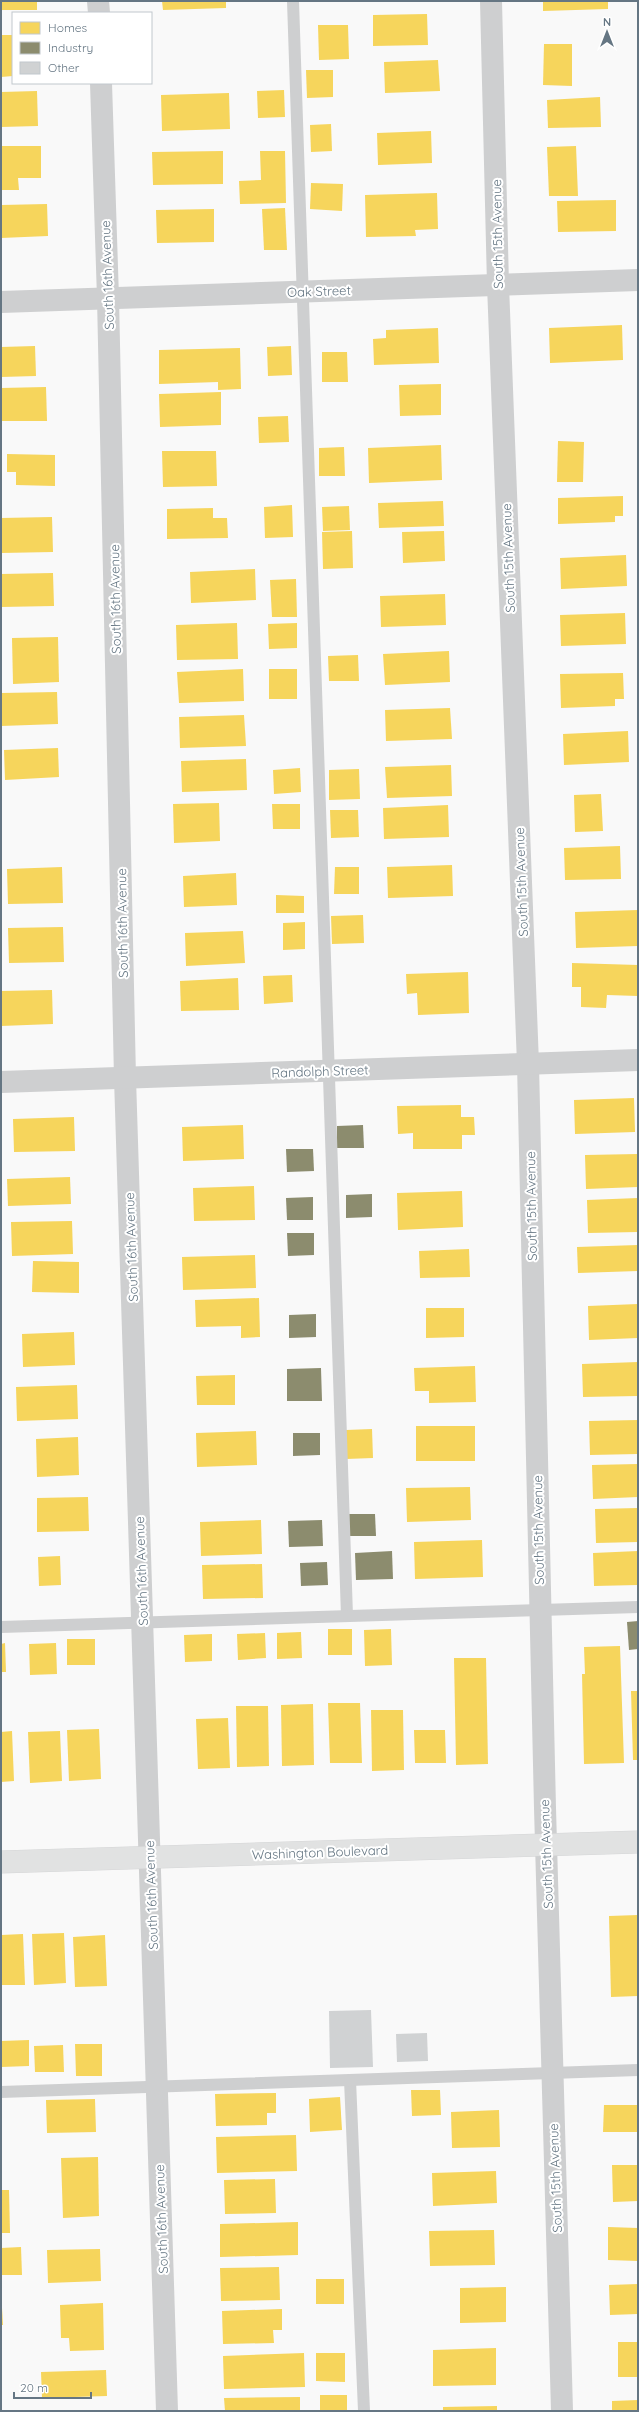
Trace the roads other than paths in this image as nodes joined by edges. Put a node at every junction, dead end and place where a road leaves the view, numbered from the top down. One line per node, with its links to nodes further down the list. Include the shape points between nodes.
1 (98, 1): 4 (street)
2 (294, 1): 8 (lane)
3 (491, 1): 7 (street, South 15th Avenue)
4 (99, 12)
5 (101, 84): 9 (street, South 16th Avenue)
6 (638, 280): 7 (street, Oak Street)
7 (498, 285): 8 (street, Oak Street); 12 (street, South 15th Avenue)
8 (302, 292): 9 (street, Oak Street); 13 (lane)
9 (108, 298): 10 (street, Oak Street); 14 (street, South 16th Avenue)
10 (1, 302)
11 (638, 1060): 12 (street, Randolph Street)
12 (528, 1064): 13 (street, Randolph Street); 17 (street, South 15th Avenue)
13 (327, 1071): 14 (street, Randolph Street); 18 (lane)
14 (125, 1078): 15 (street, Randolph Street); 19 (street, South 16th Avenue)
15 (1, 1082)
16 (638, 1606): 17 (lane)
17 (540, 1610): 18 (lane); 22 (street, South 15th Avenue)
18 (347, 1616): 19 (lane)
19 (142, 1622): 20 (lane); 23 (street, South 16th Avenue)
20 (1, 1627)
21 (638, 1842): 22 (street, Washington Boulevard)
22 (546, 1844): 23 (street, Washington Boulevard); 26 (street, South 15th Avenue)
23 (150, 1857): 24 (street, Washington Boulevard); 28 (street, South 16th Avenue)
24 (1, 1862)
25 (638, 2070): 26 (lane)
26 (552, 2073): 27 (lane); 32 (street, South 15th Avenue)
27 (350, 2080): 28 (lane); 31 (lane)
28 (157, 2086): 29 (lane); 30 (street, South 16th Avenue)
29 (1, 2092)
30 (167, 2411)
31 (364, 2411)
32 (562, 2411)

